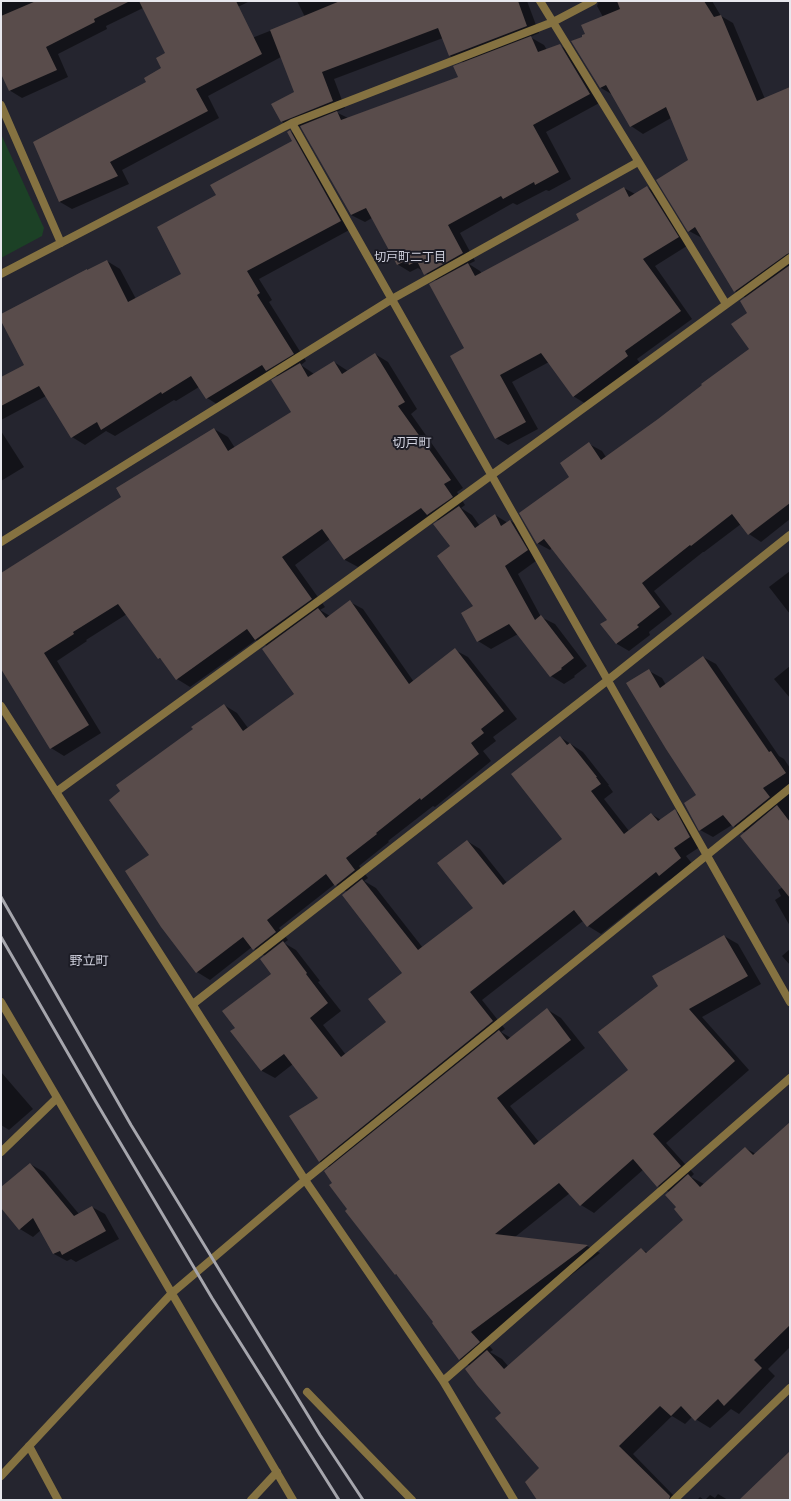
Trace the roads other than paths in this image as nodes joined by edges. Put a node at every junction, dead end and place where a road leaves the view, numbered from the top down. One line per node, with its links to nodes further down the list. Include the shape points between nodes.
1 (540, 1): 3 (street)
2 (593, 1): 3 (street)
3 (552, 22): 5 (street); 6 (street)
4 (1, 105): 7 (street)
5 (292, 123): 7 (street); 10 (street)
6 (638, 162): 10 (street); 11 (street)
7 (61, 243): 9 (street)
8 (790, 258): 11 (street)
9 (1, 274)
10 (392, 299): 12 (street); 14 (street)
11 (726, 304): 12 (street)
12 (491, 475): 15 (street); 18 (street)
13 (790, 535): 15 (street)
14 (1, 542)
15 (608, 680): 19 (street); 22 (street)
16 (1, 706): 18 (street)
17 (790, 788): 19 (street)
18 (56, 792): 22 (street)
19 (706, 855): 21 (street); 26 (street)
20 (1, 1002): 24 (street)
21 (790, 1002)
22 (193, 1004): 26 (street)
23 (790, 1078): 28 (street)
24 (57, 1098): 25 (street); 27 (street)
25 (1, 1152)
26 (306, 1180): 27 (street); 28 (street)
27 (172, 1293): 31 (street); 32 (street)
28 (443, 1381): 38 (street)
29 (790, 1388): 39 (street)
30 (307, 1392): 37 (street)
31 (28, 1446): 33 (street); 34 (street)
32 (277, 1472): 35 (street); 36 (street)
33 (1, 1476)
34 (58, 1500)
35 (251, 1500)
36 (293, 1500)
37 (412, 1500)
38 (514, 1500)
39 (674, 1500)

